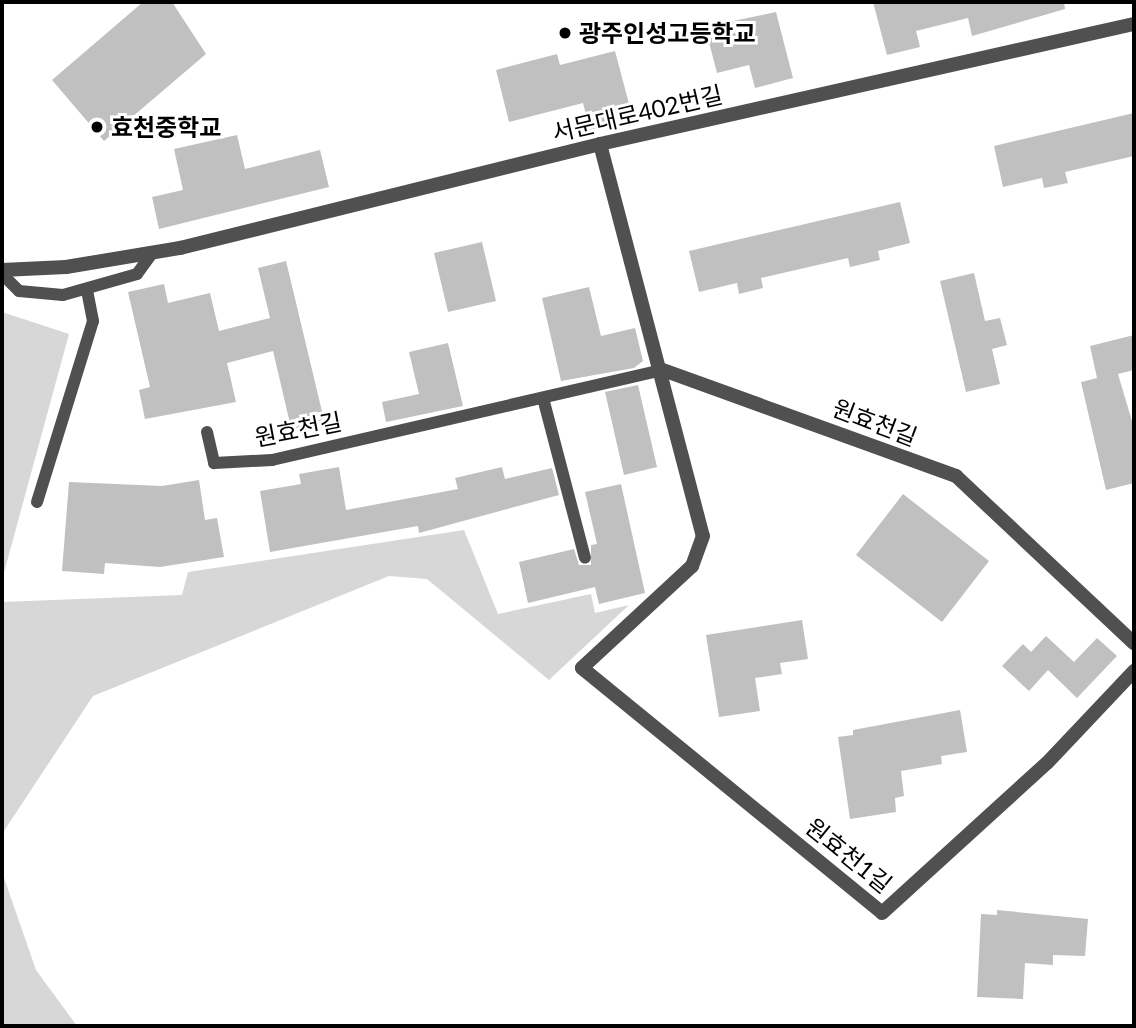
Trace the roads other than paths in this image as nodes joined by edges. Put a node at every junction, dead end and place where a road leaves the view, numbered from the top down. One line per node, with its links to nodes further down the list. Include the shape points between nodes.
1 (1134, 24): 2 (street, 서문대로402번길)
2 (600, 144): 3 (street, 서문대로402번길, via 344,211); 6 (street)
3 (152, 253): 4 (street, 서문대로402번길); 5 (lane, 서문대로402번길, via 137,274)
4 (2, 272): 5 (lane, 서문대로402번길, via 19,291)
5 (87, 291): 9 (lane, via 93,321)
6 (663, 370): 7 (lane, 원효천길); 11 (street, 원효천길, via 956,476); 12 (street, 원효천1길, via 703,536 692,566 582,668 882,913 1047,763)
7 (543, 398): 8 (lane, 원효천길, via 272,460 214,463); 10 (lane)
8 (207, 432)
9 (37, 502)
10 (585, 558)
11 (1134, 643)
12 (1134, 671)

